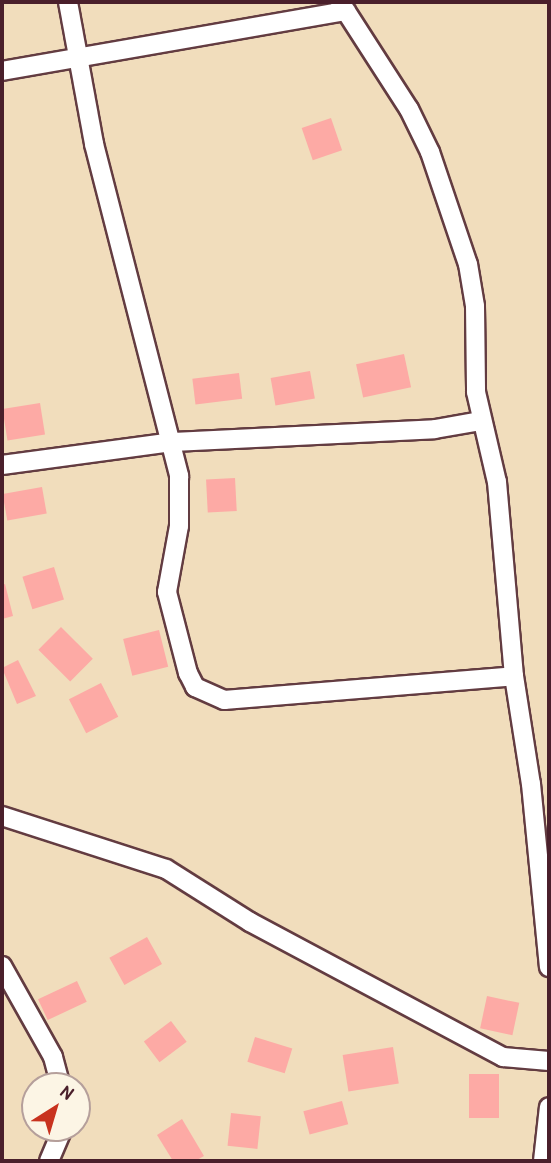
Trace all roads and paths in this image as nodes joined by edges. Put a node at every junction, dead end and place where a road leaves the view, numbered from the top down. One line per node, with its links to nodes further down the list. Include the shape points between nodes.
1 (68, 2): 3 (street)
2 (343, 6): 3 (street); 5 (street, via 410,109 463,245 475,306 474,374)
3 (80, 61): 4 (street); 6 (street, via 120,249)
4 (2, 71)
5 (481, 421): 6 (street, via 435,429); 8 (street, via 497,482)
6 (173, 442): 7 (street); 8 (street, via 181,499 167,592 188,673 207,694 224,700)
7 (2, 465)
8 (514, 676): 11 (street)
9 (2, 816): 12 (street, via 166,869 250,922 503,1057)
10 (2, 966): 13 (street)
11 (549, 967)
12 (549, 1061)
13 (57, 1072)
14 (549, 1107): 17 (street)
15 (57, 1142): 16 (street)
16 (49, 1161)
17 (543, 1161)

